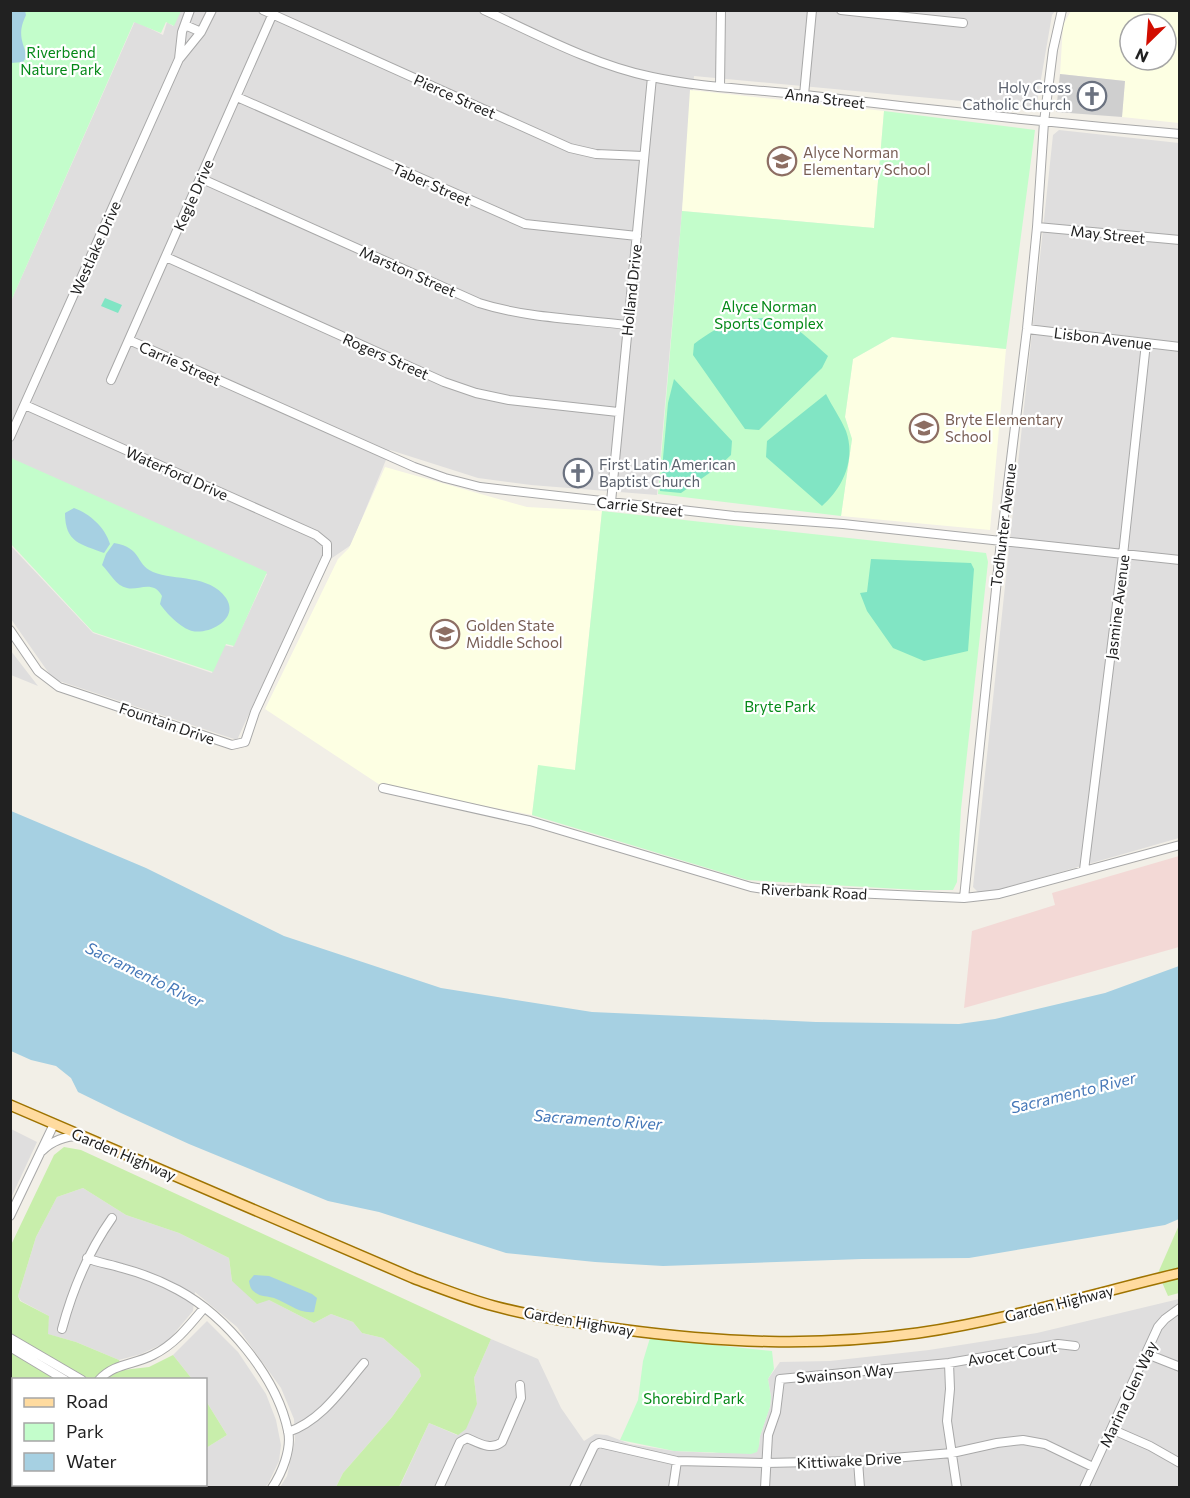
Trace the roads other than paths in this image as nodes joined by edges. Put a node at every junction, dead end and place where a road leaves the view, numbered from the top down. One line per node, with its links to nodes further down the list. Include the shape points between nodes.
1 (190, 10): 11 (street, Westlake Drive)
2 (212, 10): 12 (street, Westlake Drive)
3 (263, 10): 9 (street, Pierce Street)
4 (484, 10): 14 (street, Anna Street, via 599,61)
5 (721, 10): 15 (street)
6 (812, 10): 16 (street)
7 (841, 10): 10 (street)
8 (1062, 10): 18 (street, Todhunter Avenue)
9 (273, 12): 17 (street, Kegle Drive); 20 (street, Pierce Street, via 570,148 596,154)
10 (963, 23)
11 (185, 25): 12 (street); 13 (street, Westlake Drive)
12 (201, 32): 13 (street, Westlake Drive)
13 (179, 59): 32 (street, Westlake Drive)
14 (652, 77): 15 (street, Anna Street); 20 (street, Holland Drive)
15 (720, 87): 16 (street, Anna Street)
16 (804, 95): 18 (street, Anna Street)
17 (237, 97): 21 (street, Kegle Drive); 23 (street, Taber Street, via 525,224)
18 (1044, 122): 19 (street, Anna Street); 22 (street, Todhunter Avenue)
19 (1179, 134)
20 (643, 156): 23 (street, Holland Drive)
21 (200, 178): 25 (street, Kegle Drive); 26 (street, Marston Street, via 479,303)
22 (1037, 227): 24 (street, May Street); 27 (street, Todhunter Avenue)
23 (637, 236): 26 (street, Holland Drive)
24 (1179, 240)
25 (166, 257): 28 (street, Kegle Drive); 33 (street, Rogers Street, via 476,393)
26 (627, 325): 33 (street, Holland Drive)
27 (1027, 329): 29 (street, Lisbon Avenue); 36 (street, Todhunter Avenue)
28 (129, 340): 31 (street, Kegle Drive); 35 (street, Carrie Street, via 430,474 488,488)
29 (1146, 343): 30 (street, Lisbon Avenue); 38 (street, Jasmine Avenue)
30 (1179, 346)
31 (111, 380)
32 (25, 405): 34 (street, Westlake Drive); 37 (street, Waterford Drive, via 316,535)
33 (618, 412): 35 (street, Holland Drive)
34 (10, 437)
35 (611, 502): 36 (street, Carrie Street)
36 (1001, 541): 38 (street, Carrie Street); 44 (street, Todhunter Avenue)
37 (327, 544): 40 (street, Fountain Drive, via 327,556 245,742 232,745 59,687 38,671)
38 (1123, 555): 39 (street, Carrie Street); 43 (street, Jasmine Avenue)
39 (1179, 560)
40 (10, 630)
41 (383, 788): 44 (street, Riverbank Road, via 530,821 751,887)
42 (1179, 845): 43 (street, Riverbank Road)
43 (1084, 870): 44 (street, Riverbank Road, via 999,894)
44 (964, 898)
45 (10, 1105): 46 (main road, Garden Highway)
46 (54, 1124): 47 (main road, Garden Highway); 48 (street)
47 (81, 1136): 48 (street, via 62,1138); 52 (main road, Garden Highway, via 451,1292 561,1320 676,1337 790,1342 918,1333)
48 (39, 1154): 49 (street)
49 (10, 1216)
50 (112, 1218): 51 (street)
51 (87, 1258): 53 (street, via 142,1274); 55 (street)
52 (1179, 1273)
53 (204, 1308): 65 (street, via 162,1351 120,1365); 68 (street, via 232,1332 259,1368)
54 (1179, 1308): 59 (street, Marina Glen Way, via 1158,1327)
55 (62, 1329)
56 (10, 1338): 64 (street)
57 (1075, 1346): 61 (street, Avocet Court, via 1058,1344)
58 (10, 1347): 63 (street)
59 (1146, 1354): 62 (street); 67 (street, Marina Glen Way)
60 (364, 1363): 68 (street, via 316,1417)
61 (949, 1363): 69 (street, via 947,1421); 72 (street, Swainson Way, via 780,1379)
62 (1179, 1367)
63 (62, 1378)
64 (79, 1378)
65 (101, 1378)
66 (520, 1385): 76 (street, via 520,1398 502,1442 496,1447 467,1438 460,1442)
67 (1112, 1429): 73 (street); 74 (street, Marina Glen Way)
68 (288, 1432): 75 (street, via 284,1461)
69 (952, 1453): 71 (street, Kittiwake Drive); 74 (street, Kittiwake Drive, via 1013,1440 1033,1441); 81 (street)
70 (677, 1461): 72 (street, Kittiwake Drive); 77 (street, Kittiwake Drive, via 599,1443); 78 (street)
71 (858, 1461): 72 (street, Kittiwake Drive); 80 (street)
72 (766, 1463): 79 (street, Swainson Way)
73 (1179, 1463)
74 (1093, 1467): 82 (street, Marina Glen Way)
75 (272, 1488)
76 (439, 1488)
77 (574, 1488)
78 (673, 1488)
79 (765, 1488)
80 (860, 1488)
81 (957, 1488)
82 (1084, 1488)

